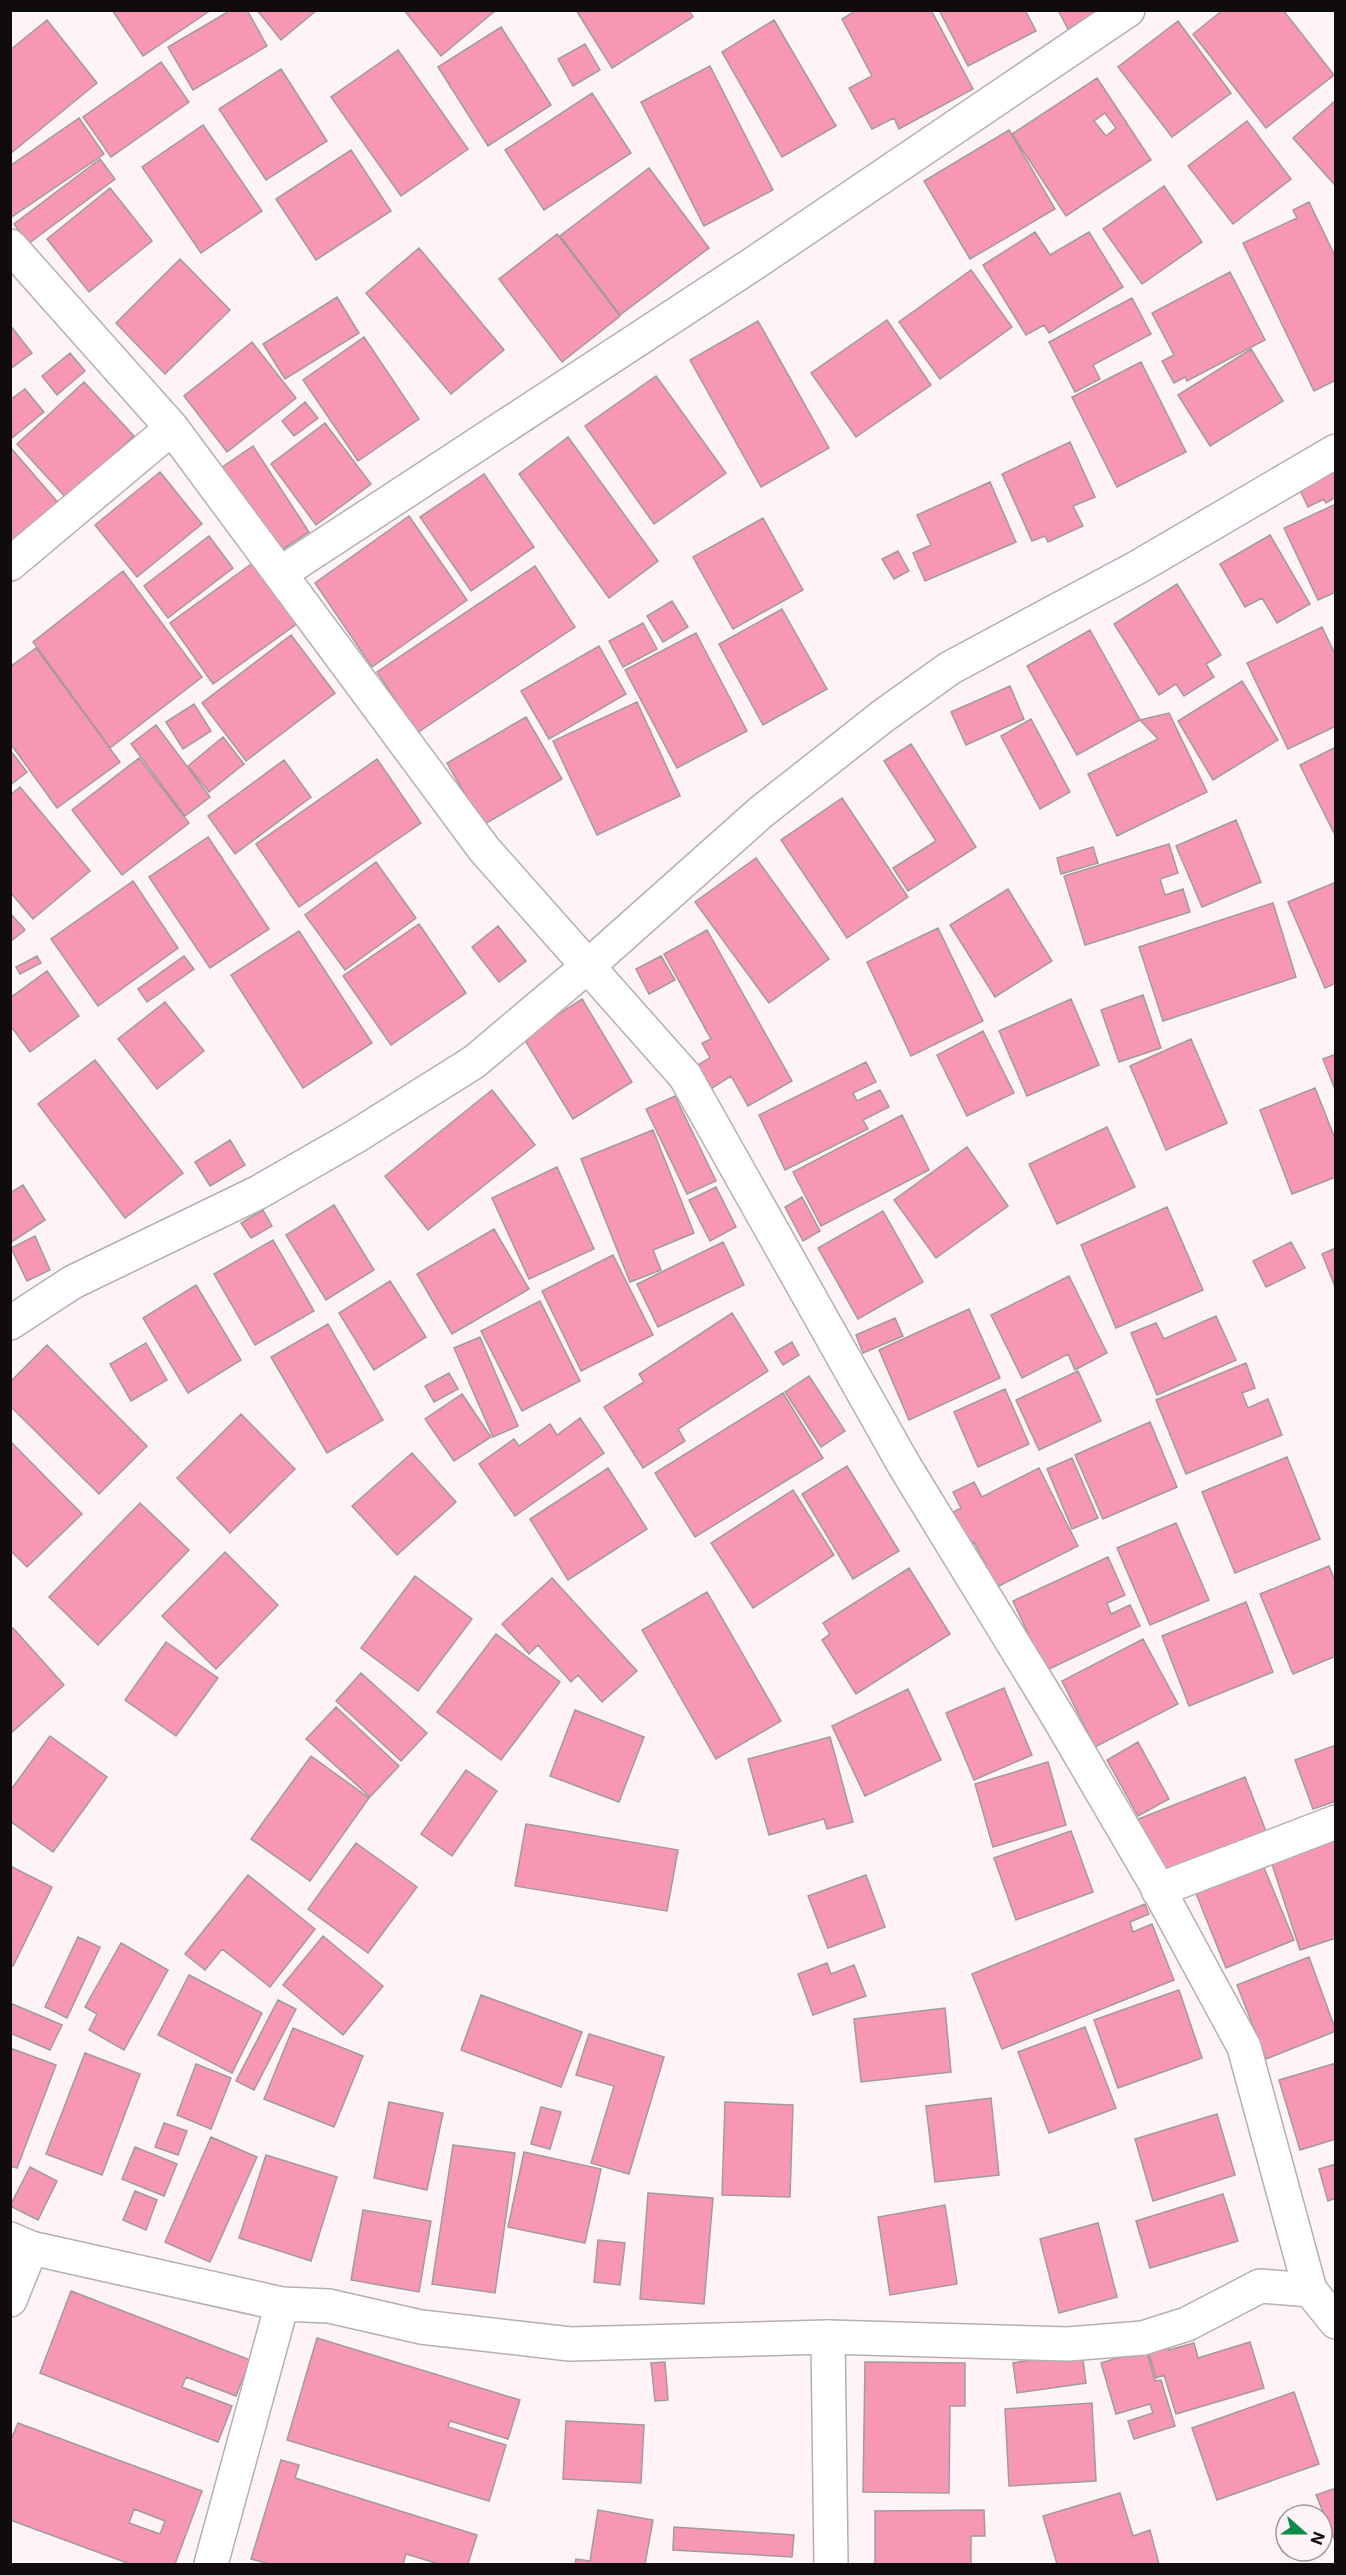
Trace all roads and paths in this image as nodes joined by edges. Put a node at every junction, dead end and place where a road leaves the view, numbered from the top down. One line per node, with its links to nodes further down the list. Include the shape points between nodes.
1 (1128, 10): 6 (street, via 753,264)
2 (10, 246): 3 (street)
3 (172, 429): 5 (street); 6 (street)
4 (1335, 451): 7 (street, via 1138,567 950,668 761,812)
5 (10, 564)
6 (281, 573): 7 (street, via 484,849)
7 (588, 966): 8 (street, via 474,1062 353,1138 259,1192 73,1282); 10 (street, via 685,1076 904,1465 1057,1715)
8 (10, 1323)
9 (1335, 1822): 10 (street)
10 (1158, 1890): 12 (street, via 1244,2047)
11 (21, 2244): 13 (street); 14 (street)
12 (1310, 2290): 15 (street); 16 (street, via 1260,2286 1187,2324 1143,2338 1068,2344)
13 (10, 2300)
14 (282, 2304): 16 (street, via 329,2306 421,2327 570,2344); 17 (street)
15 (1335, 2322)
16 (828, 2337): 18 (street)
17 (211, 2565)
18 (831, 2565)

